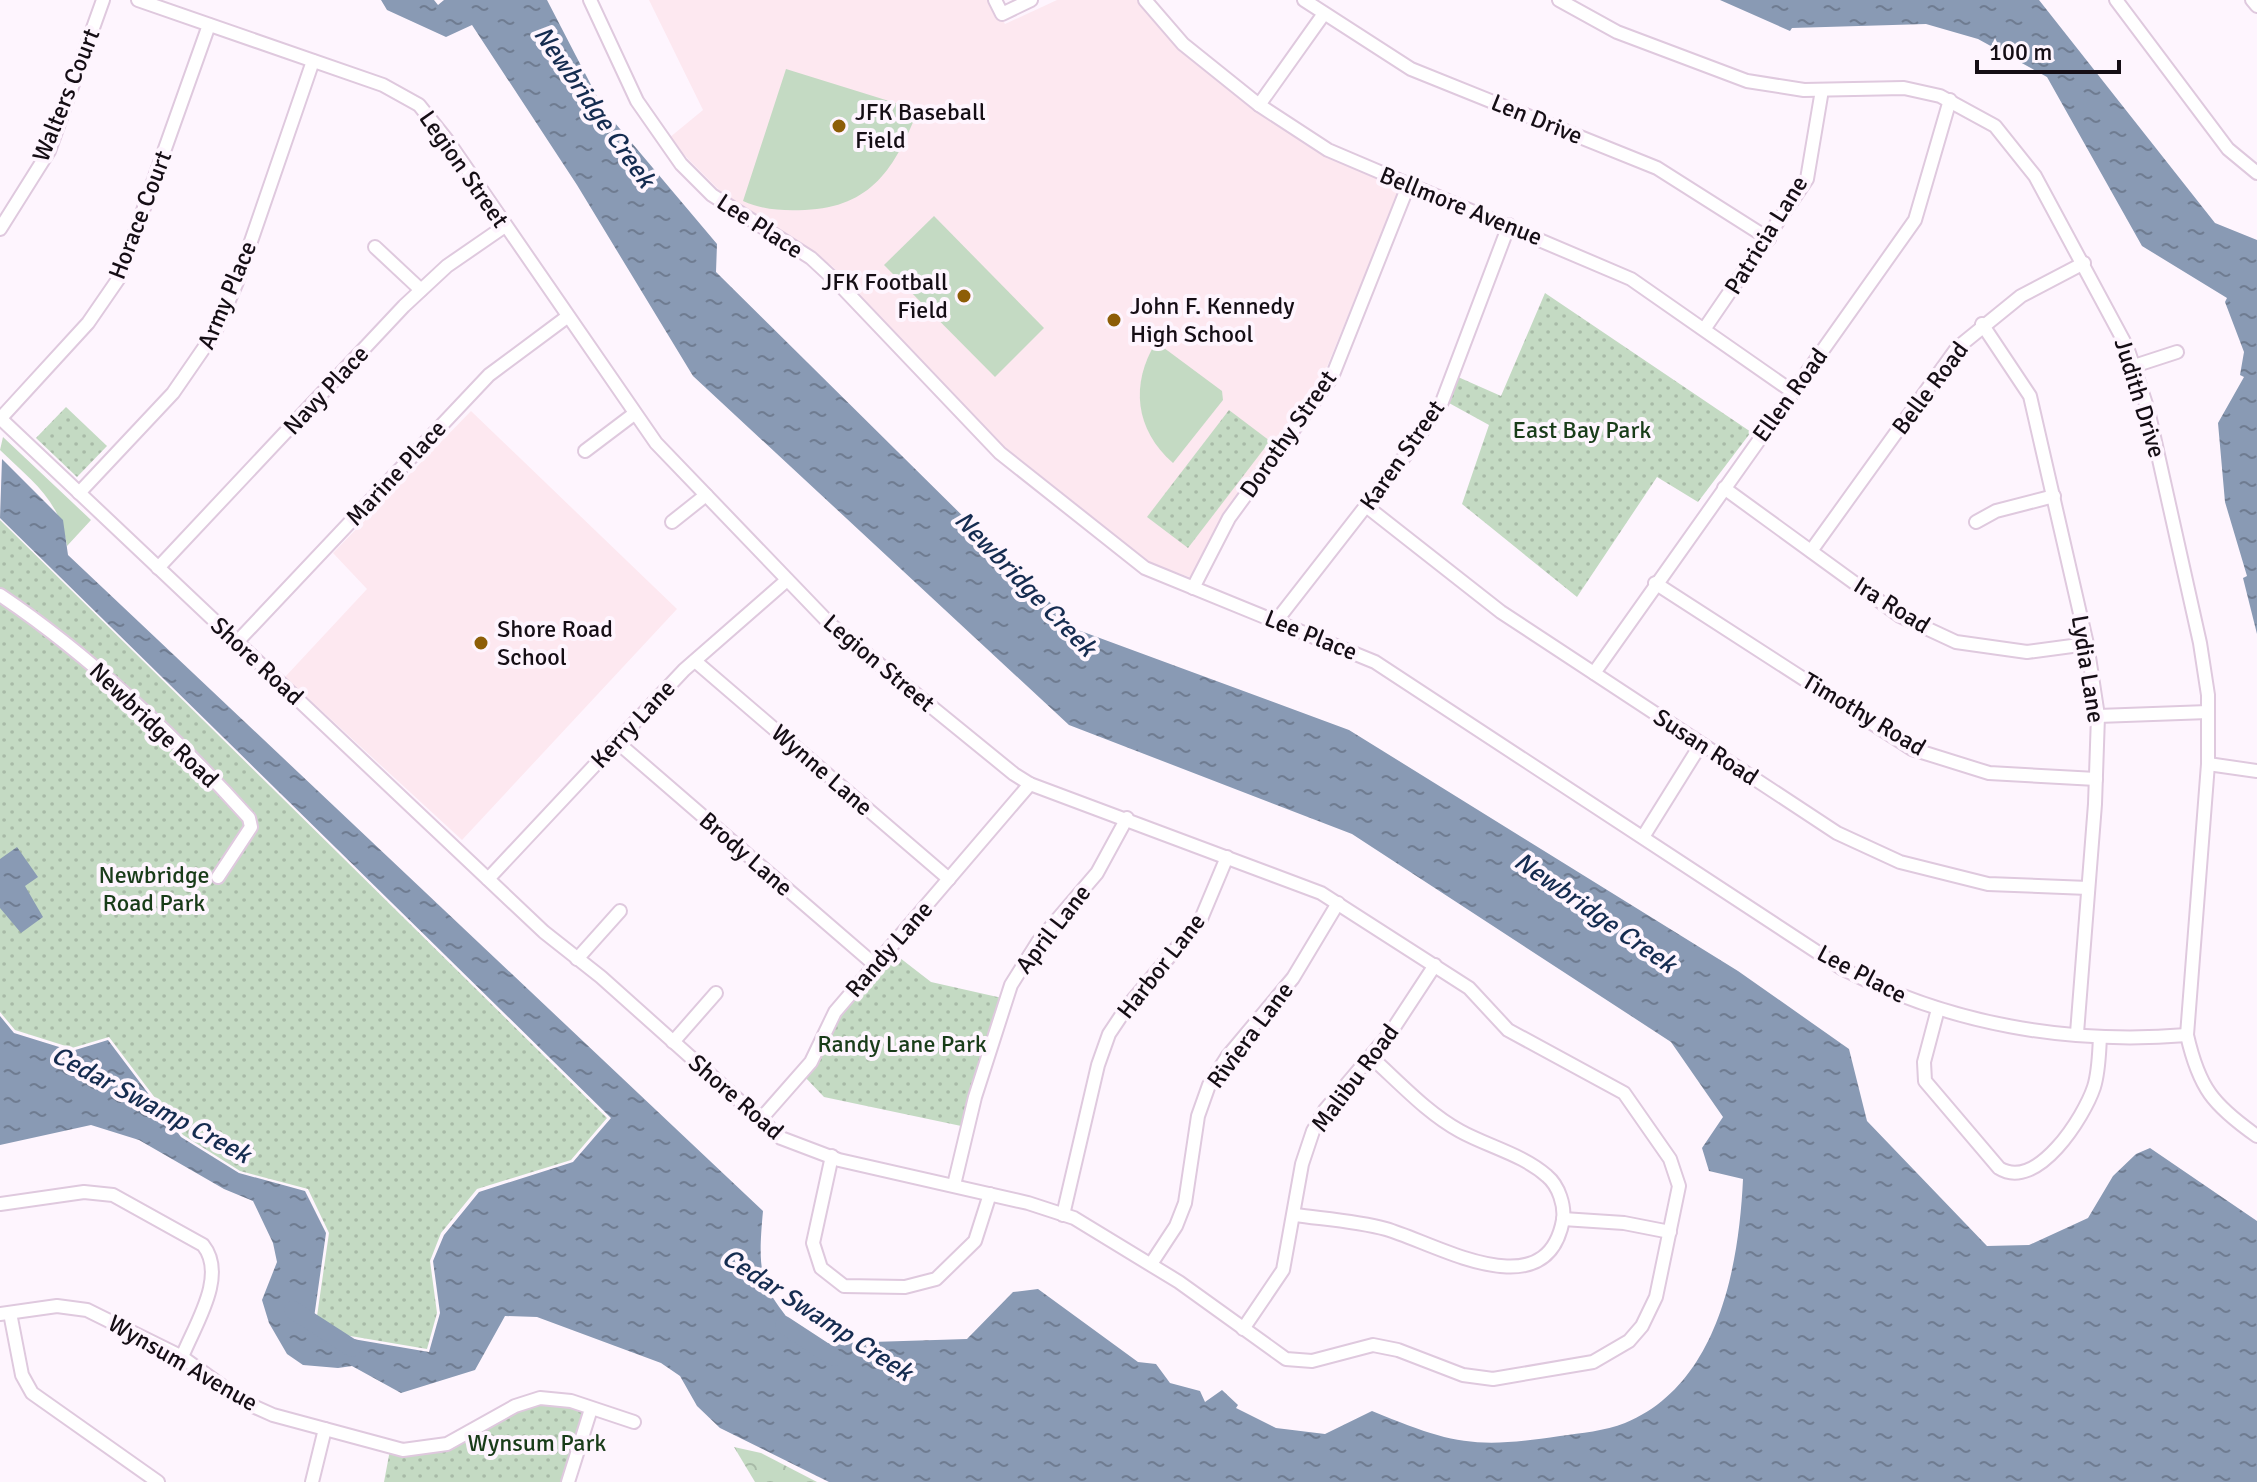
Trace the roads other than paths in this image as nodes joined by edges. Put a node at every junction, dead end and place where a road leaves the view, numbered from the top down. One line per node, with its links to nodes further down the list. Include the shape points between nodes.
1 (103, 0): 22 (street, Walters Court, via 49,151)
2 (138, 0): 13 (street, Legion Street)
3 (590, 0): 47 (street, Lee Place, via 659,137 712,195 811,258 1000,453 1086,524 1145,568)
4 (995, 0): 5 (street, via 1002,14)
5 (1031, 0)
6 (1145, 0): 17 (street, Bellmore Avenue, via 1183,44)
7 (1304, 0): 12 (street, Len Drive)
8 (1559, 0): 15 (street, Judith Drive, via 1617,32 1747,81)
9 (2116, 0): 18 (street, via 2228,149)
10 (2252, 0): 11 (street)
11 (2257, 6)
12 (1323, 15): 17 (street); 23 (street, Len Drive, via 1411,69 1657,168)
13 (209, 25): 14 (street, Legion Street); 34 (street, Horace Court, via 119,278 88,323)
14 (313, 61): 21 (street, Legion Street, via 383,85 419,105); 37 (street, Army Place, via 215,332 173,393)
15 (1822, 90): 16 (street, Judith Drive, via 1904,88); 23 (street, Patricia Lane, via 1807,179)
16 (1950, 100): 25 (street, Judith Drive, via 1995,126 2019,152); 32 (street, Ellen Road, via 1915,220)
17 (1259, 105): 19 (street, Bellmore Avenue, via 1328,150)
18 (2257, 173)
19 (1408, 186): 20 (street, Bellmore Avenue); 47 (street, Dorothy Street, via 1332,377 1229,518)
20 (1509, 225): 29 (street, Bellmore Avenue, via 1631,279); 40 (street, Karen Street, via 1442,402)
21 (505, 226): 26 (street, Navy Place); 27 (street, Legion Street)
22 (0, 229)
23 (1769, 239): 29 (street, Patricia Lane)
24 (375, 247): 26 (street)
25 (2084, 263): 28 (street, Belle Road, via 2021,296); 31 (street, Judith Drive)
26 (421, 290): 44 (street, Navy Place)
27 (567, 317): 33 (street, Legion Street); 50 (street, Marine Place, via 489,375)
28 (1982, 324): 39 (street, Lydia Lane, via 2030,396); 43 (street, Belle Road, via 1957,348)
29 (1705, 328): 32 (street, Bellmore Avenue)
30 (2177, 352): 31 (street)
31 (2134, 366): 54 (street, Judith Drive, via 2200,643)
32 (1793, 392): 36 (street, Ellen Road)
33 (634, 414): 35 (street); 38 (street, Legion Street)
34 (0, 418): 37 (street, Shore Road)
35 (585, 451)
36 (1724, 488): 43 (street, Ira Road); 46 (street, Ellen Road)
37 (79, 493): 44 (street, Shore Road)
38 (706, 495): 41 (street); 45 (street, Legion Street)
39 (2054, 496): 42 (street, via 1996,511); 51 (street, Lydia Lane)
40 (1366, 506): 49 (street, Karen Street); 53 (street, Susan Road, via 1501,612)
41 (672, 522)
42 (1976, 522)
43 (1811, 551): 51 (street, Ira Road, via 1900,616 1956,642 2027,652)
44 (158, 568): 50 (street, Shore Road)
45 (787, 580): 52 (street, Kerry Lane); 61 (street, Legion Street, via 831,625)
46 (1655, 583): 53 (street, Ellen Road); 60 (street, Timothy Road, via 1912,749 1989,773)
47 (1193, 588): 49 (street, Lee Place)
48 (0, 595): 65 (street, Newbridge Road, via 57,634 249,818 251,827)
49 (1277, 620): 63 (street, Lee Place, via 1375,662)
50 (237, 642): 66 (street, Shore Road)
51 (2087, 644): 55 (street, Lydia Lane)
52 (695, 661): 56 (street, Kerry Lane); 67 (street, Wynne Lane)
53 (1594, 673): 57 (street, Susan Road)
54 (2208, 712): 55 (street); 58 (street, Judith Drive)
55 (2098, 716): 60 (street, Lydia Lane)
56 (617, 742): 66 (street, Kerry Lane); 72 (street, Brody Lane)
57 (1701, 744): 63 (street); 68 (street, Susan Road, via 1837,833 1900,862 1988,884)
58 (2208, 764): 59 (street); 77 (street, Judith Drive)
59 (2257, 771)
60 (2096, 779): 68 (street, Lydia Lane)
61 (1030, 784): 62 (street, Legion Street); 67 (street, Randy Lane)
62 (1127, 818): 64 (street, Legion Street); 84 (street, April Lane, via 1097,873 1024,961 1004,999)
63 (1643, 837): 75 (street, Lee Place, via 1843,969)
64 (1227, 857): 69 (street, Legion Street); 87 (street, Harbor Lane, via 1201,919 1109,1034)
65 (218, 877)
66 (488, 879): 71 (street, Shore Road)
67 (949, 879): 72 (street, Randy Lane)
68 (2088, 888): 76 (street, Lydia Lane)
69 (1338, 903): 73 (street, Legion Street); 91 (street, Riviera Lane, via 1293,978 1209,1085 1198,1116 1185,1203)
70 (620, 911): 71 (street)
71 (577, 959): 79 (street, Shore Road)
72 (875, 965): 81 (street, Randy Lane, via 835,1012 803,1072)
73 (1435, 965): 80 (street, Malibu Road); 90 (street, Legion Street, via 1469,988 1508,1030 1604,1079 1630,1099 1677,1173)
74 (716, 993): 79 (street)
75 (1938, 1009): 76 (street, Lee Place, via 2011,1028); 78 (street, via 1924,1062 1925,1081 1999,1168 2012,1173 2028,1171 2046,1158 2081,1115 2096,1079)
76 (2077, 1033): 78 (street, Lee Place)
77 (2187, 1035): 78 (street, Lee Place); 82 (street, Judith Drive, via 2207,1094)
78 (2100, 1037)
79 (673, 1042): 81 (street, Shore Road)
80 (1371, 1057): 88 (street, Malibu Road, via 1313,1131); 89 (street, via 1458,1130 1547,1176 1559,1191)
81 (760, 1120): 83 (street, Shore Road, via 795,1145)
82 (2257, 1136)
83 (832, 1156): 84 (street, Shore Road); 85 (street, via 813,1243 821,1268 844,1286 905,1287 936,1279 975,1241)
84 (954, 1185): 85 (street, Shore Road)
85 (990, 1194): 87 (street, Shore Road)
86 (0, 1204): 94 (street, via 84,1192 113,1195 203,1245 213,1277)
87 (1063, 1215): 91 (street, Shore Road)
88 (1295, 1215): 89 (street, via 1382,1228 1501,1267 1540,1259); 93 (street, Malibu Road, via 1283,1270)
89 (1563, 1219): 90 (street)
90 (1670, 1232): 93 (street, Shore Road, via 1656,1297 1642,1326 1614,1353 1577,1366 1481,1379 1373,1345 1297,1361 1273,1353)
91 (1151, 1264): 93 (street, Shore Road)
92 (5, 1313): 94 (street, Wynsum Avenue, via 57,1306 87,1310); 98 (street, via 32,1393)
93 (1243, 1329)
94 (182, 1357): 97 (street, Wynsum Avenue, via 244,1402)
95 (591, 1409): 96 (street, Wynsum Avenue); 97 (street, Wynsum Avenue, via 540,1398 430,1449 403,1450); 100 (street)
96 (634, 1422)
97 (325, 1429): 99 (street)
98 (158, 1482)
99 (312, 1482)
100 (568, 1482)

